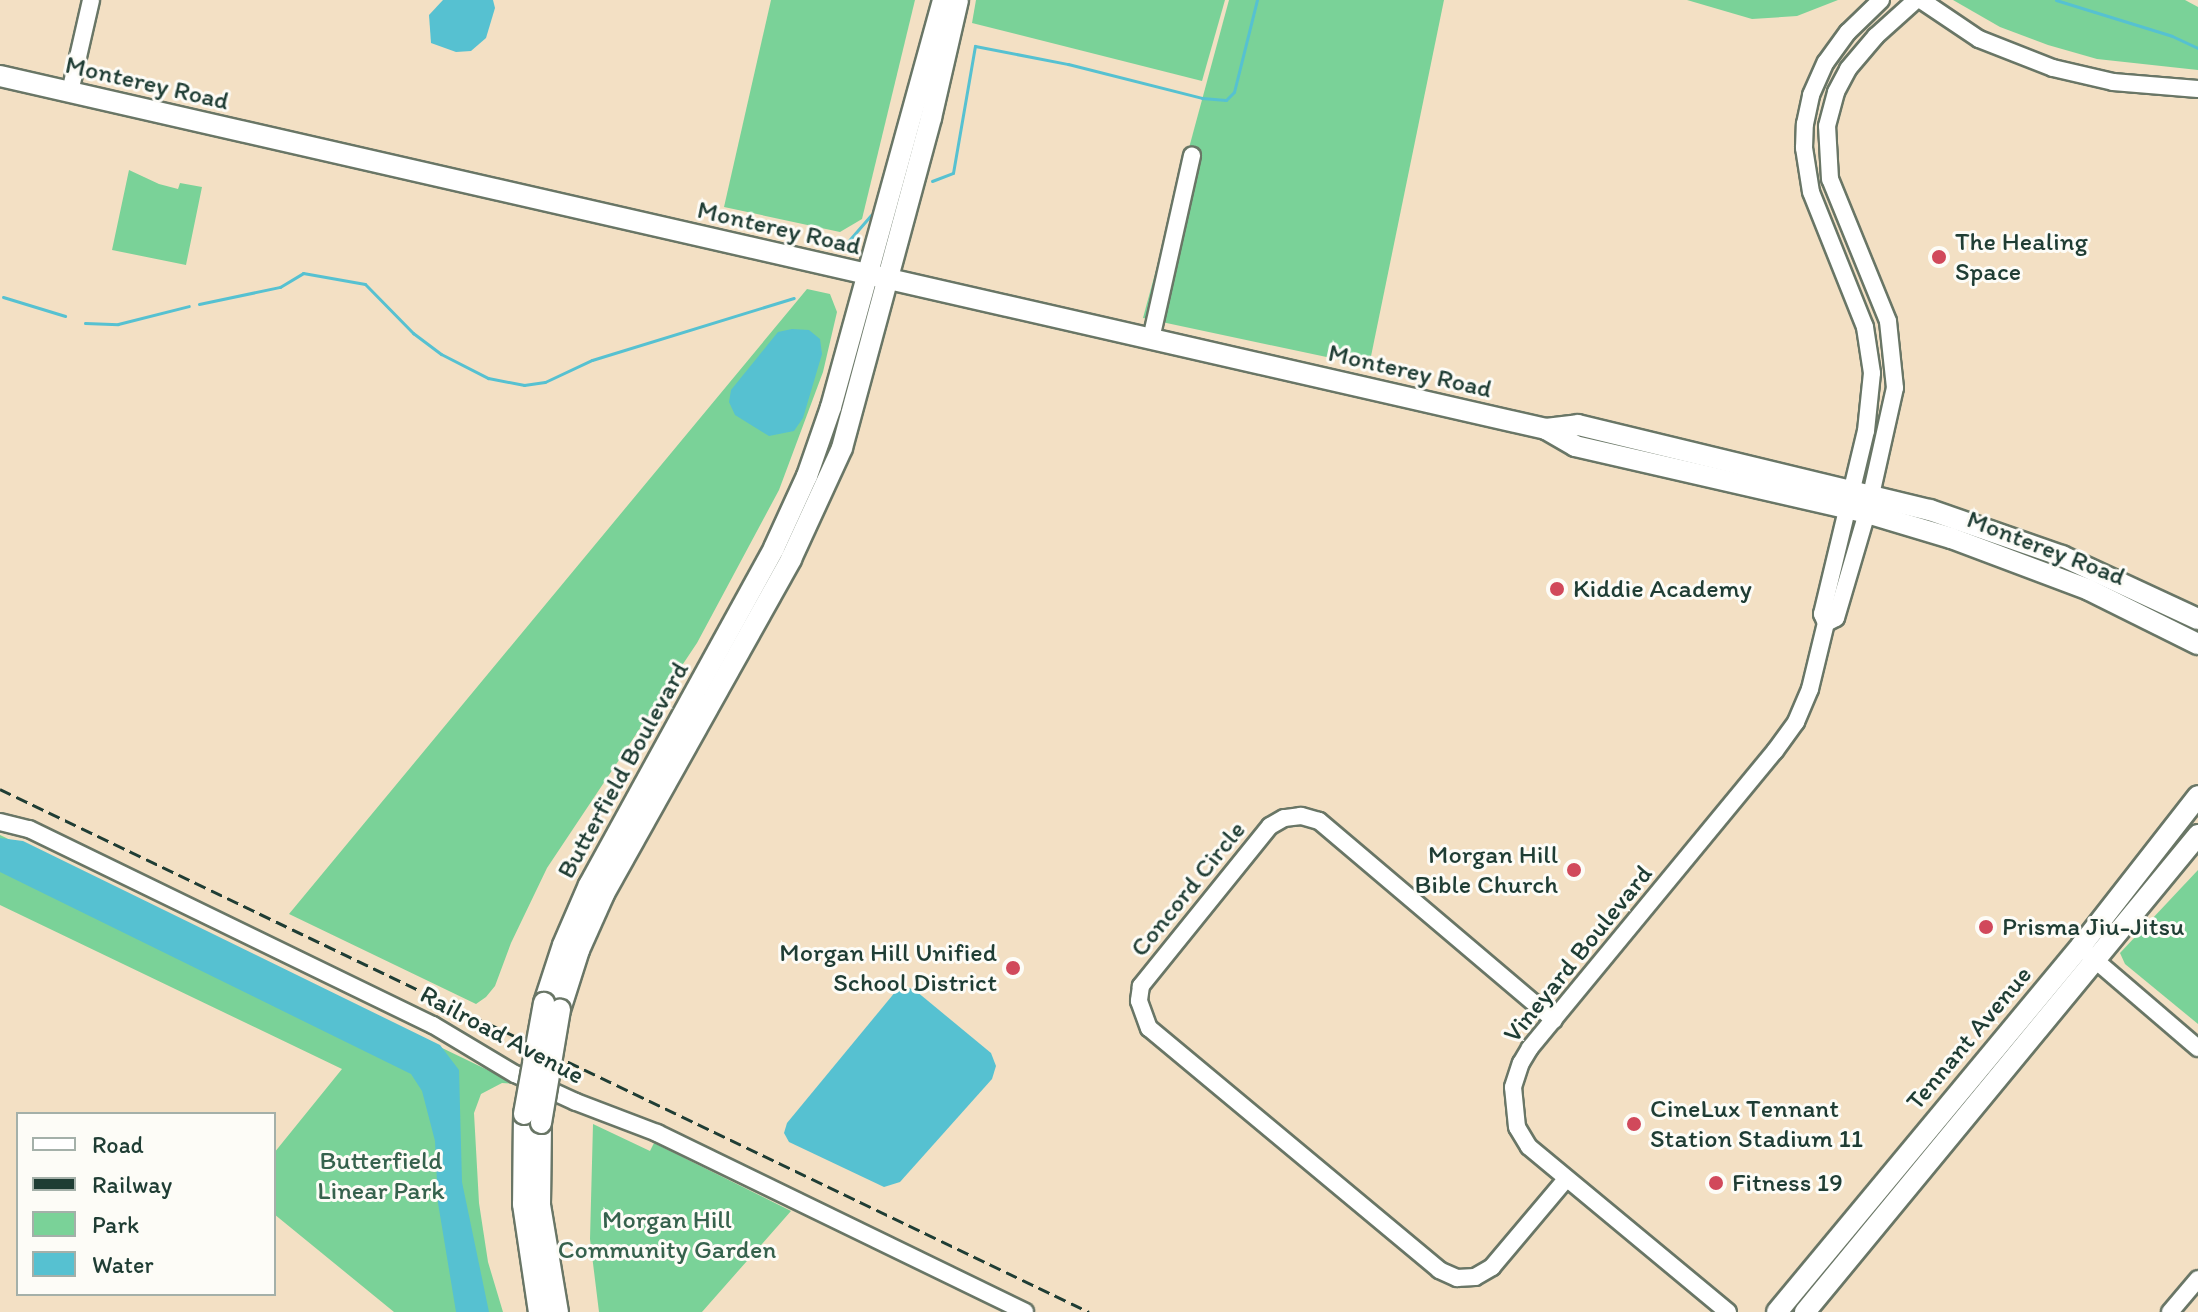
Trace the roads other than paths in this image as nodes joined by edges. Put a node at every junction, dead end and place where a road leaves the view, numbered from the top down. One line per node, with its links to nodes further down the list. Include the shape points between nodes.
1 (91, 0): 8 (street)
2 (943, 0): 10 (main road, Butterfield Boulevard)
3 (958, 0): 11 (main road, Butterfield Boulevard)
4 (1881, 0): 13 (street, Vineyard Boulevard, via 1826,62 1805,124 1811,192 1860,311 1872,360)
5 (1919, 0): 7 (street, via 1979,39 2053,68 2113,82); 13 (street, Vineyard Boulevard, via 1876,36 1848,69 1827,126 1830,179 1892,340 1892,409)
6 (0, 76): 8 (main road, Monterey Road)
7 (2198, 89)
8 (70, 92): 10 (main road, Monterey Road)
9 (1192, 156): 12 (street)
10 (867, 275): 11 (main road, Monterey Road); 20 (main road, Butterfield Boulevard, via 824,429 791,516 589,885)
11 (888, 280): 12 (main road, Monterey Road); 20 (main road, Butterfield Boulevard, via 849,425 827,484 791,559 604,894)
12 (1151, 339): 13 (main road, Monterey Road, via 1546,429 1575,446)
13 (1860, 501): 14 (main road, Monterey Road, via 2028,543); 15 (main road, Monterey Road, via 2047,573); 21 (street, Vineyard Boulevard, via 1822,614 1826,623 1810,689 1787,736)
14 (2198, 619)
15 (2198, 644)
16 (2198, 796): 19 (main road, Tennant Avenue)
17 (0, 822): 28 (street, Railroad Avenue, via 29,829 433,1025 515,1074 657,1133)
18 (2198, 835): 19 (main road, Tennant Avenue)
19 (2083, 953): 22 (street); 30 (main road, Tennant Avenue); 31 (main road, Tennant Avenue)
20 (552, 1007): 23 (main road, Butterfield Boulevard, bridge)
21 (1554, 1020): 24 (street, Vineyard Boulevard, via 1521,1063 1512,1100 1523,1138); 24 (street, Concord Circle, via 1319,821 1301,816 1270,826 1141,986 1139,1001 1149,1028 1439,1270 1457,1278 1475,1277 1492,1267)
22 (2198, 1048)
23 (532, 1118): 26 (main road, Butterfield Boulevard, via 523,1204); 27 (main road, Butterfield Boulevard)
24 (1566, 1179): 29 (street, Vineyard Boulevard)
25 (2198, 1279): 32 (street)
26 (539, 1312)
27 (558, 1312)
28 (1025, 1312)
29 (1728, 1312)
30 (1777, 1312)
31 (1805, 1312)
32 (2170, 1312)

